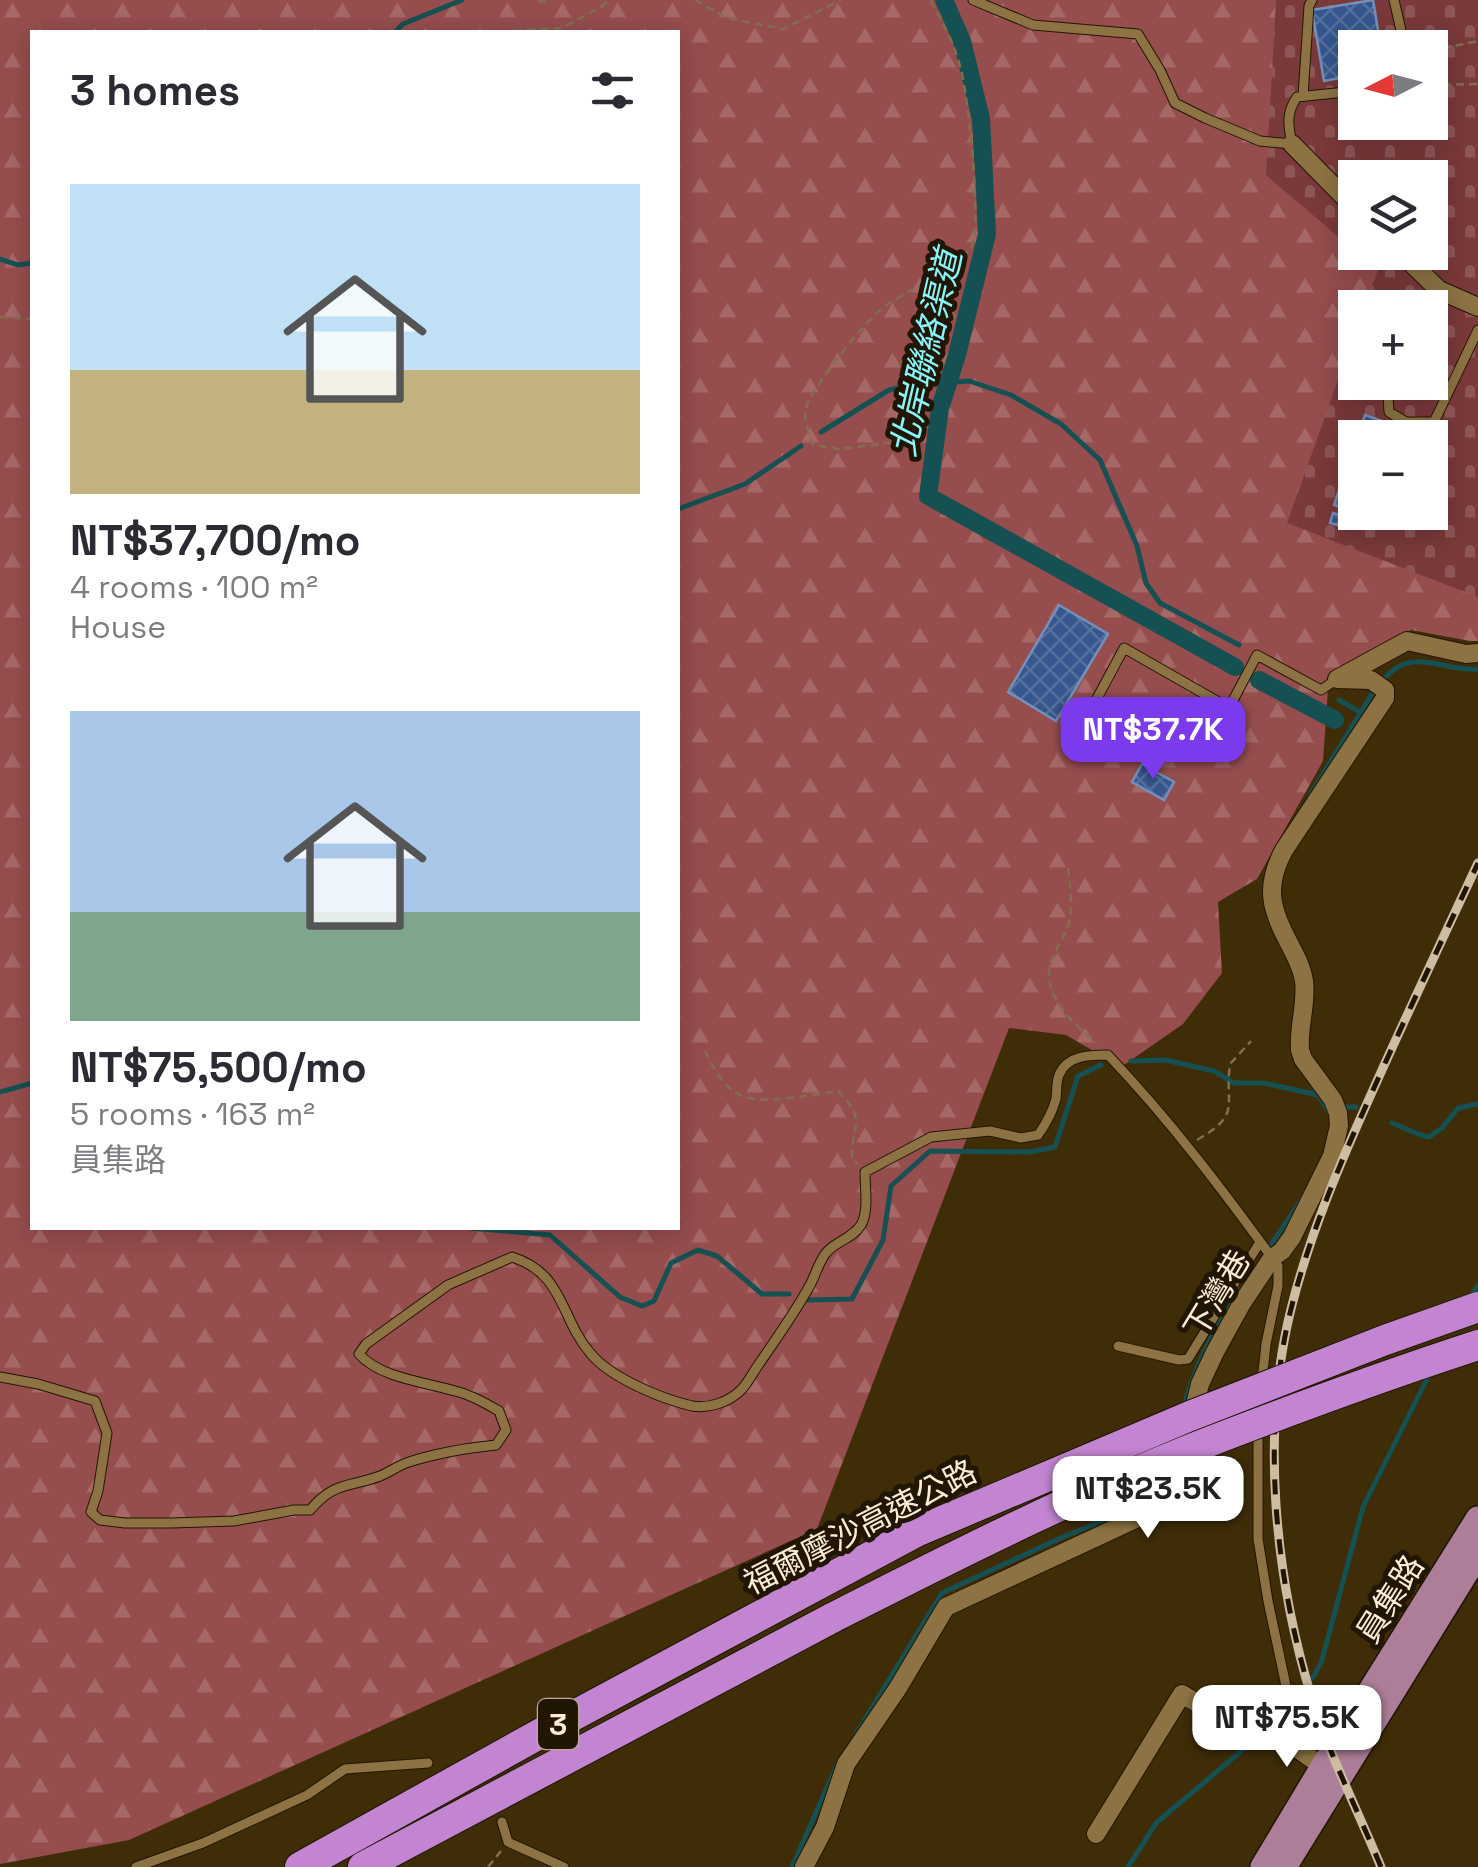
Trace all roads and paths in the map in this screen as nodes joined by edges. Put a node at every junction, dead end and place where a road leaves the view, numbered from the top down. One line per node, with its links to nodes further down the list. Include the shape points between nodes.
1 (538, 0): 2 (path)
2 (550, 0)
3 (609, 0): 10 (path, via 562,28)
4 (695, 0): 5 (path, via 727,18 783,29)
5 (841, 0)
6 (930, 0): 30 (path, via 962,72 977,227 972,245 958,262 880,309 806,409 813,446)
7 (973, 0): 18 (lane, via 1033,25 1138,34 1175,103 1260,141)
8 (1312, 0): 17 (lane)
9 (1394, 0): 11 (lane)
10 (519, 30)
11 (1401, 30)
12 (1478, 41): 13 (path)
13 (1448, 47)
14 (1478, 84): 15 (path)
15 (1448, 85)
16 (1338, 93): 17 (lane)
17 (1303, 96): 18 (lane, via 1290,108)
18 (1292, 144): 19 (street)
19 (1338, 191)
20 (1418, 270): 21 (street)
21 (1439, 290)
22 (1448, 294): 23 (street)
23 (1478, 307)
24 (0, 317): 25 (path)
25 (30, 319)
26 (1478, 330): 27 (lane)
27 (1448, 393)
28 (1388, 400): 29 (lane, via 1389,412 1406,422 1434,422)
29 (1445, 400)
30 (904, 441)
31 (1478, 653): 32 (street, via 1407,641)
32 (1337, 679): 33 (lane, via 1321,690 1257,655 1230,708 1124,648); 41 (street, 下灣巷, via 1378,685 1386,698 1284,850 1272,880 1274,910 1304,977 1300,1050 1336,1107 1339,1126 1332,1156 1292,1237)
33 (1079, 732)
34 (1068, 868): 37 (path, via 1071,905 1049,966 1052,994)
35 (1251, 1041): 38 (path, via 1230,1064 1231,1100 1224,1117)
36 (706, 1051): 39 (path, via 741,1095 759,1100 838,1092 856,1113 852,1158)
37 (1108, 1054): 38 (lane); 39 (lane, via 1069,1062 1058,1075 1056,1099 1038,1136 990,1130 931,1138)
38 (1187, 1146): 40 (lane)
39 (864, 1172): 45 (lane, via 863,1223 827,1251 741,1390 714,1406 697,1407 609,1370 591,1355 545,1275 512,1257 448,1285 359,1354 386,1374 459,1392 499,1412 506,1430 496,1445 406,1462 338,1486 310,1510 234,1521 100,1520 91,1512 107,1432 95,1401)
40 (1260, 1242): 41 (lane); 43 (lane, via 1188,1359)
41 (1272, 1258): 46 (lane, via 1280,1276); 60 (street, 下灣巷, via 1200,1384 1165,1501 946,1607 846,1764)
42 (1478, 1307): 56 (highway, 福爾摩沙高速公路 / 3, bridge, via 1190,1416 916,1532)
43 (1118, 1346)
44 (1478, 1346): 57 (highway, 福爾摩沙高速公路 / 3, bridge, via 1203,1444 998,1534)
45 (0, 1377)
46 (1260, 1395)
47 (1258, 1412): 50 (lane, via 1258,1539 1268,1601 1293,1716)
48 (1478, 1519): 50 (main road, 員集路)
49 (1478, 1553): 62 (main road, 員集路)
50 (1315, 1761): 53 (street, via 1182,1694); 61 (main road, 員集路)
51 (428, 1763): 55 (lane, via 344,1768 289,1803)
52 (502, 1822): 54 (lane)
53 (1096, 1834)
54 (508, 1842): 58 (path); 59 (lane)
55 (136, 1867)
56 (300, 1867)
57 (363, 1867)
58 (488, 1867)
59 (564, 1867)
60 (804, 1867)
61 (1263, 1867)
62 (1284, 1867)

